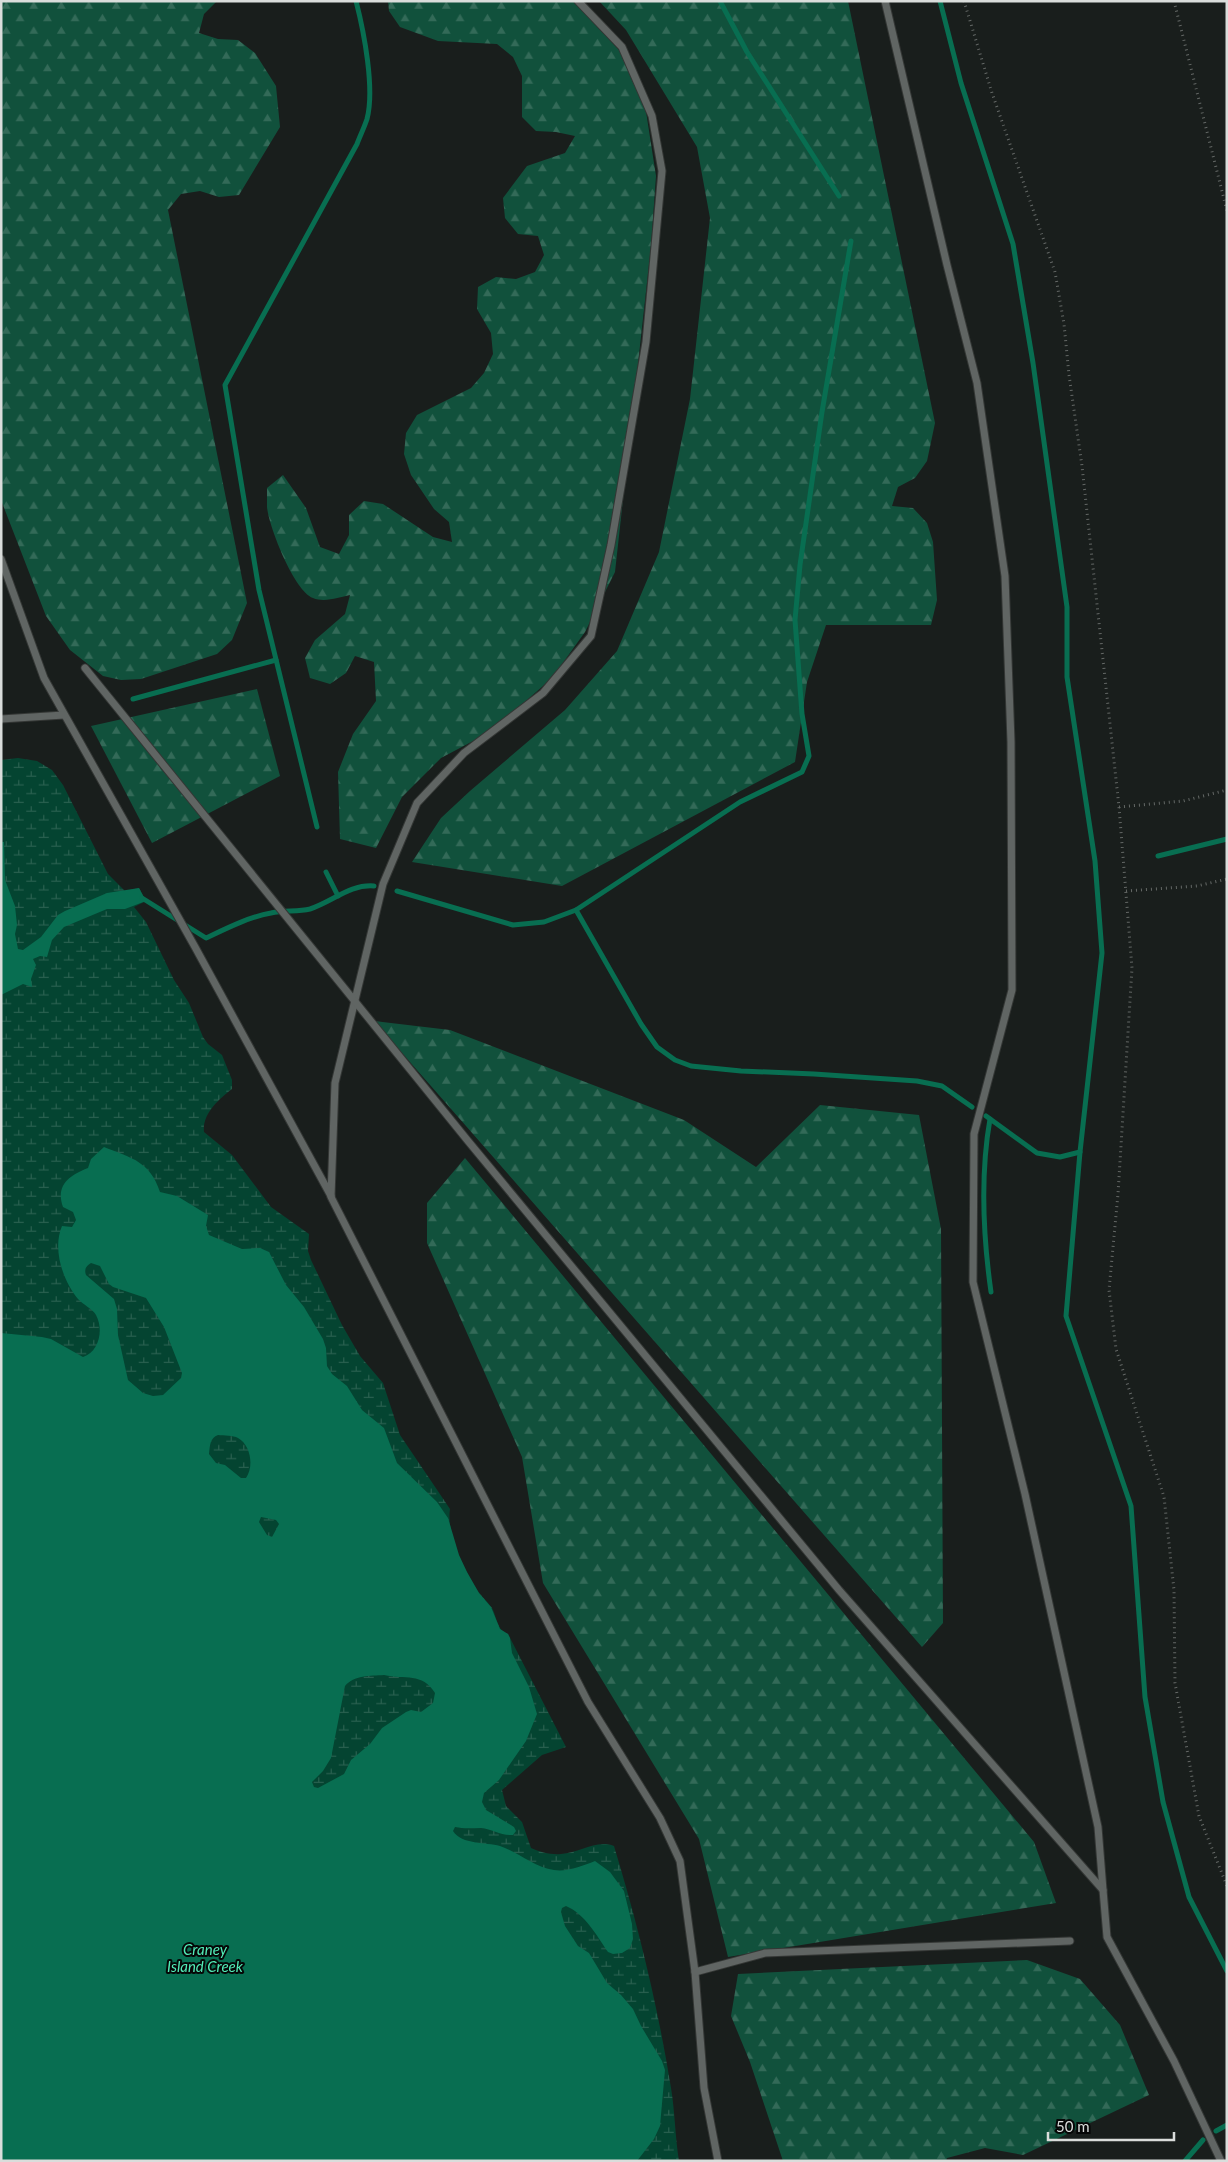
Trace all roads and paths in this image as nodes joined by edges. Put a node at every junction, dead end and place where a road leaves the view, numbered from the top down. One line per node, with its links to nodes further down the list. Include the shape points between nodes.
1 (578, 1): 14 (lane, via 622,47 652,116 662,171 646,342 609,554 591,636 543,693 464,753 417,802 383,884)
2 (885, 1): 17 (lane, via 978,383 1004,576 1011,742 1012,990 974,1134 973,1282 1026,1494 1096,1817)
3 (964, 1): 11 (path, via 992,94 1055,272 1082,466)
4 (1174, 1): 5 (path)
5 (1227, 211)
6 (1, 559): 8 (lane, via 44,678)
7 (85, 668): 14 (lane)
8 (64, 715): 9 (lane); 15 (lane)
9 (1, 719)
10 (1227, 790): 11 (path, via 1183,801)
11 (1119, 807): 13 (path)
12 (1227, 879): 13 (path, via 1197,886)
13 (1126, 892): 16 (path, via 1132,968 1109,1290 1116,1349 1164,1498 1174,1590 1175,1683 1198,1816)
14 (355, 1001): 15 (lane, via 335,1083); 17 (lane, via 839,1590)
15 (331, 1197): 19 (lane, via 588,1702 660,1818 680,1861)
16 (1227, 1886)
17 (1103, 1890): 21 (lane, via 1106,1937 1174,2061)
18 (1070, 1941): 19 (lane, via 764,1953)
19 (696, 1972): 20 (lane, via 704,2088)
20 (718, 2161)
21 (1221, 2161)

